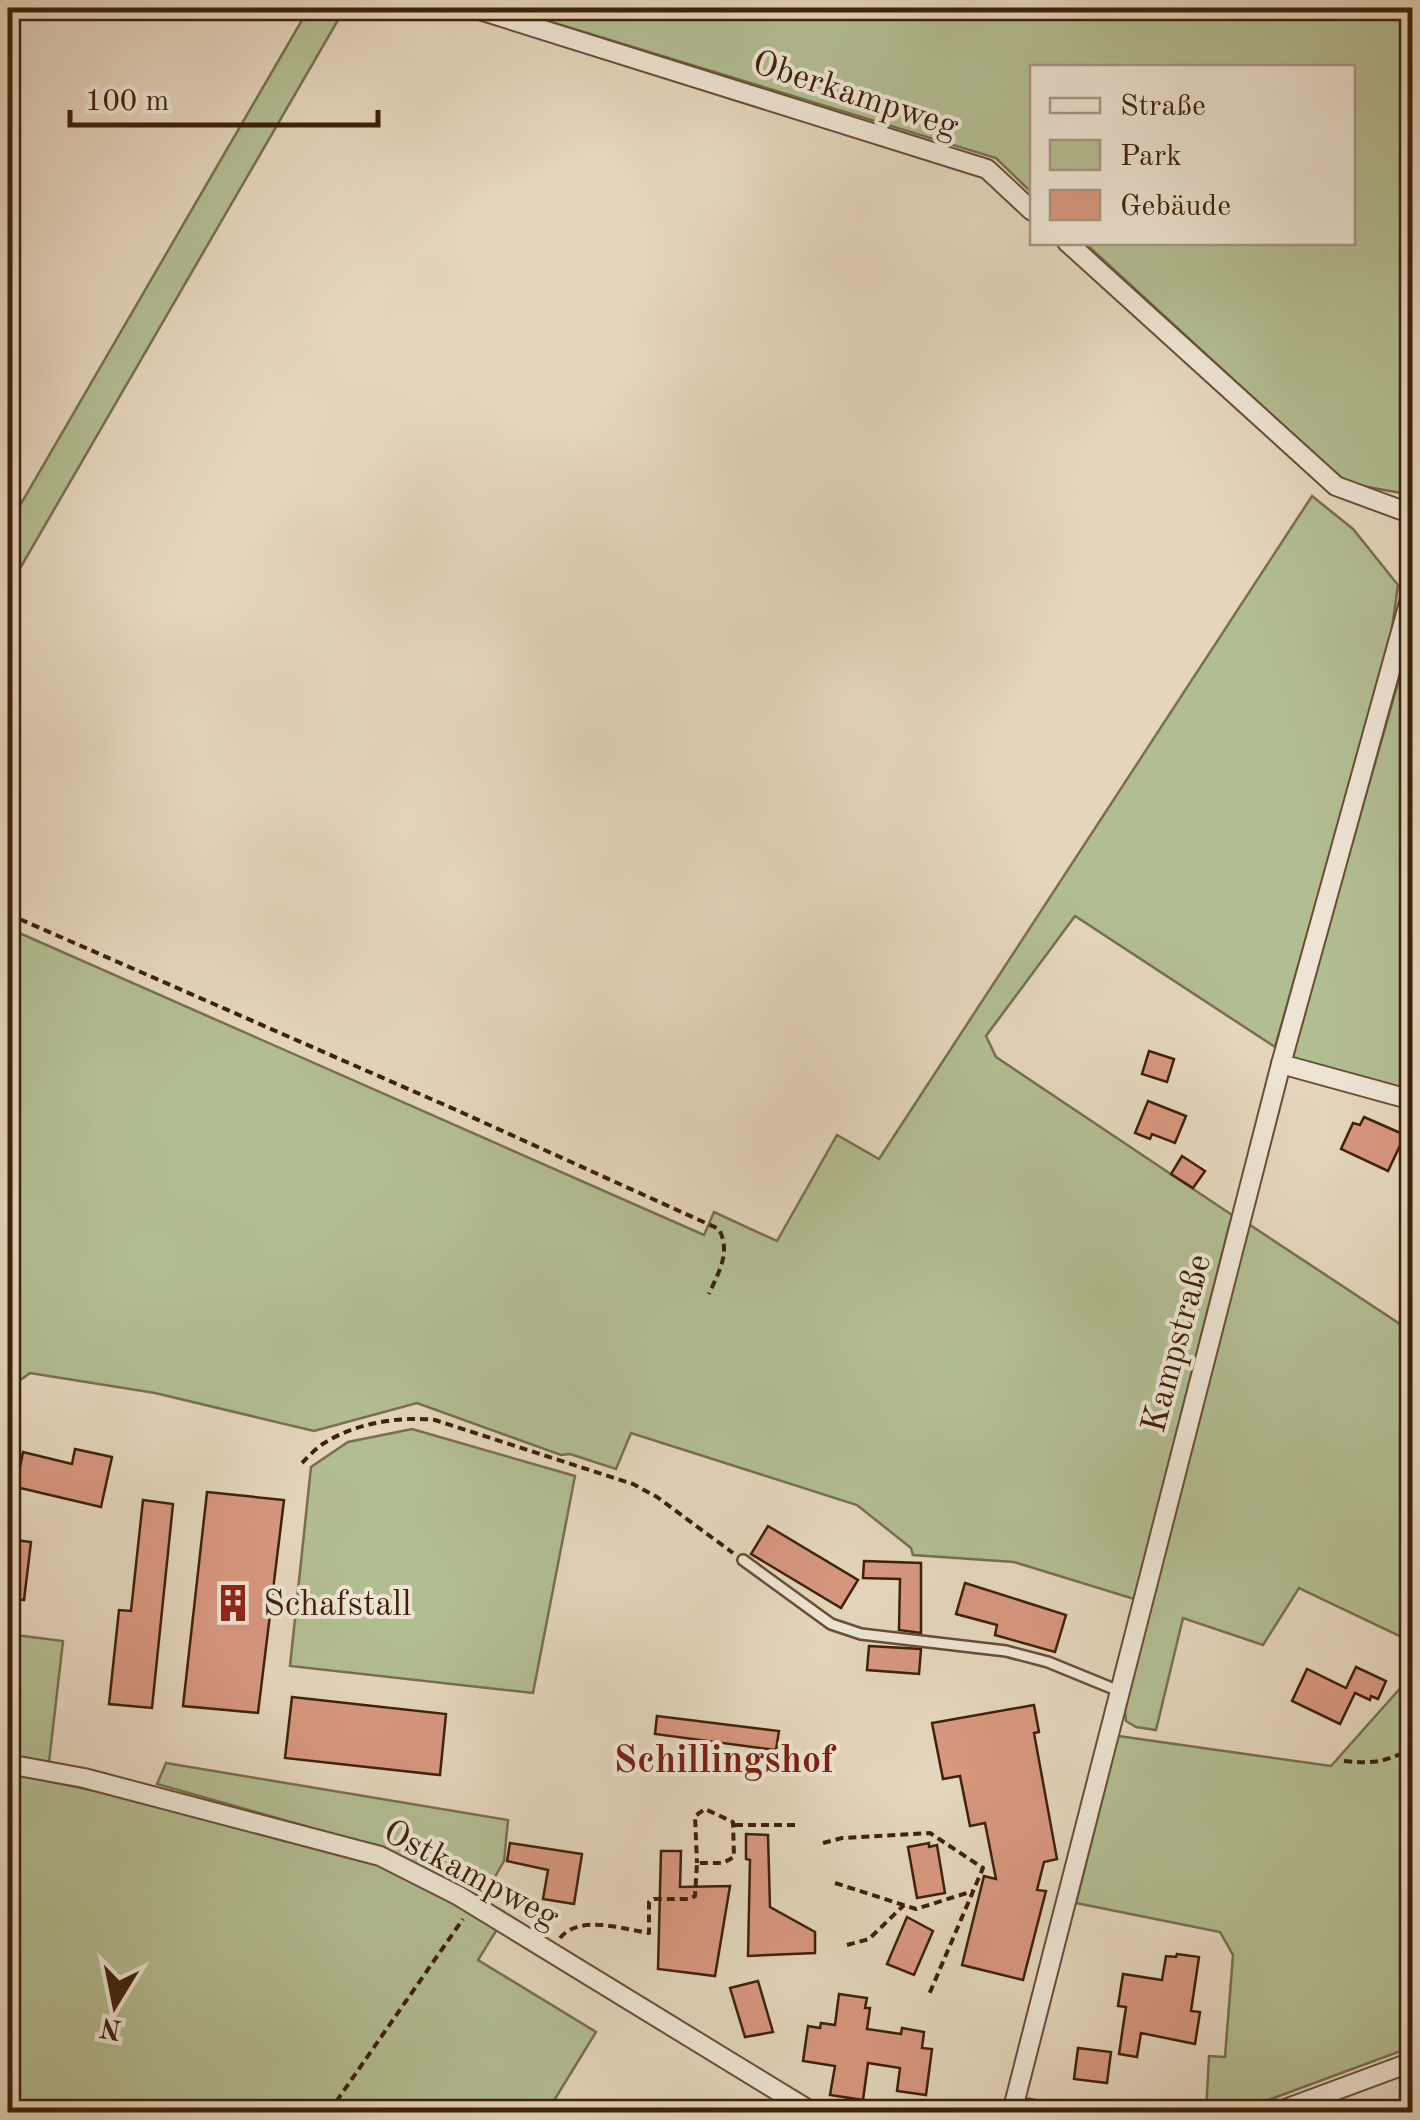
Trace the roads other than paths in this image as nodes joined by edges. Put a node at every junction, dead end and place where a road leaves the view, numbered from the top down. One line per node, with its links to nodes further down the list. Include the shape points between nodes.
1 (474, 8): 2 (street, Oberkampweg, via 987,170)
2 (1030, 209)
3 (1070, 245): 4 (street, via 1336,486)
4 (1412, 514)
5 (1412, 592): 6 (street, Kampstraße)
6 (1281, 1064): 7 (street); 9 (street, Kampstraße)
7 (1412, 1100)
8 (743, 1560): 9 (lane, via 831,1624 860,1634 1006,1651)
9 (1120, 1691): 12 (street, Kampstraße)
10 (8, 1764): 13 (street, Ostkampweg, via 380,1856 552,1951)
11 (1412, 2062): 15 (street)
12 (1012, 2110): 14 (street)
13 (812, 2112)
14 (1048, 2112)
15 (1276, 2112)

